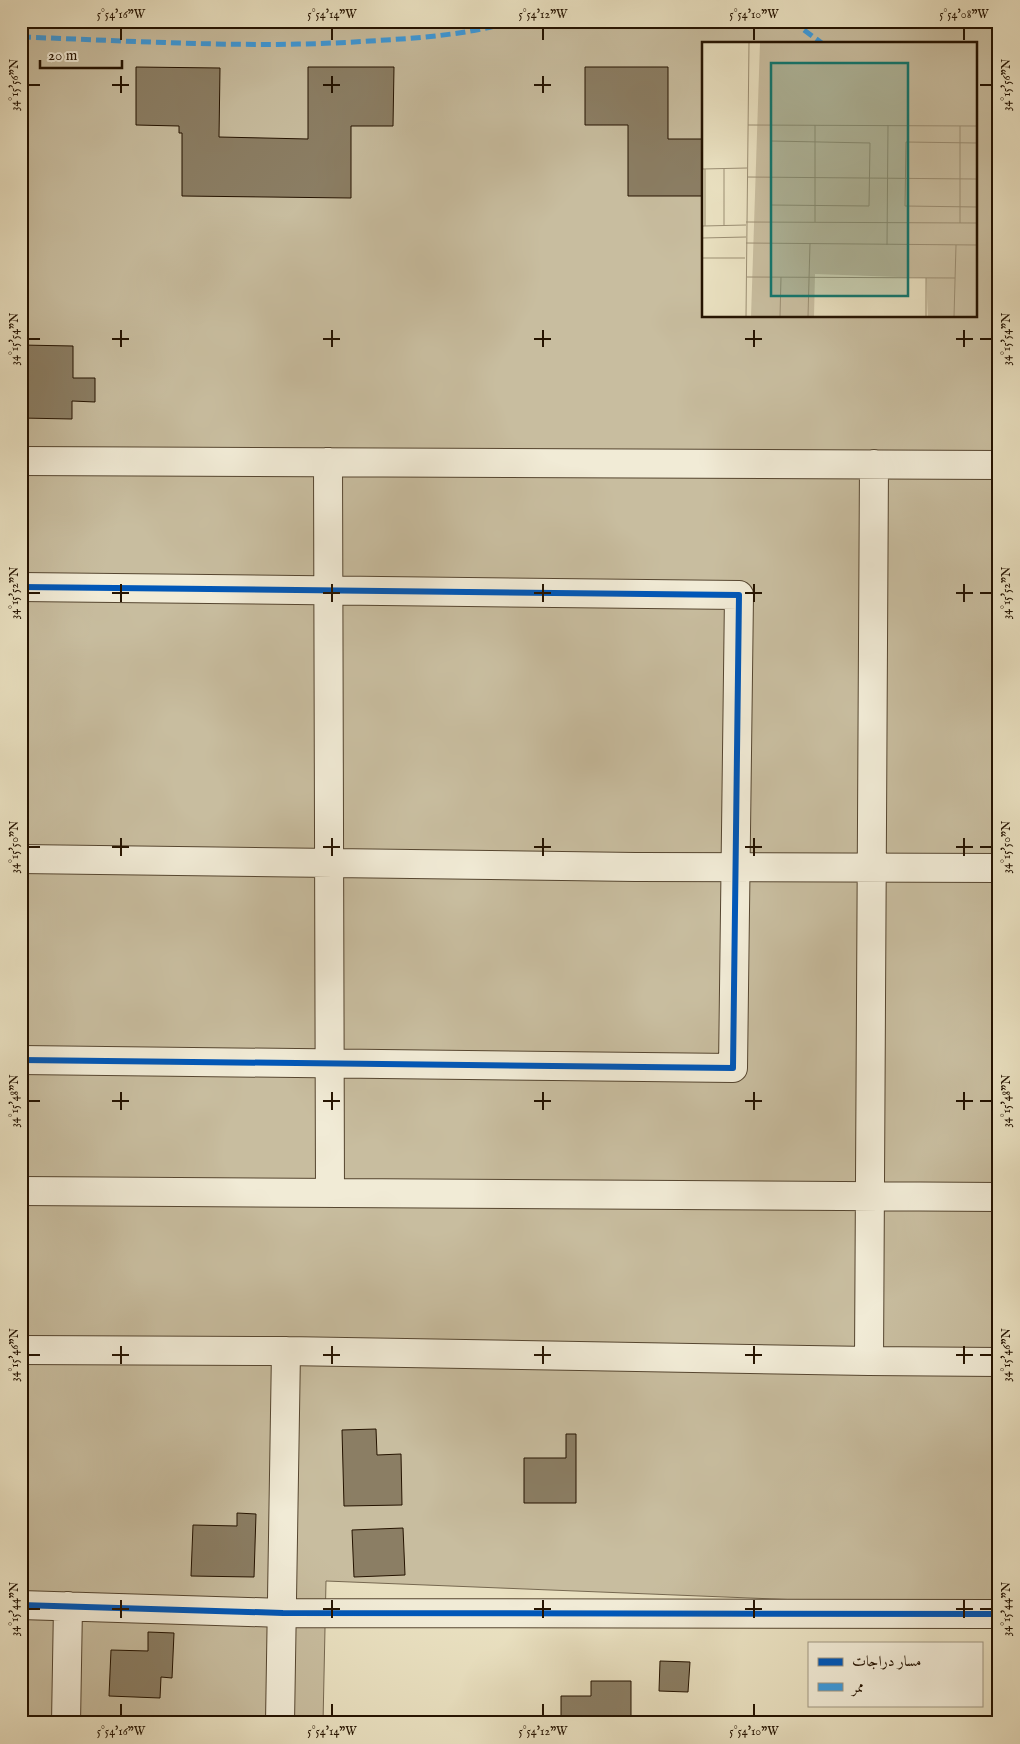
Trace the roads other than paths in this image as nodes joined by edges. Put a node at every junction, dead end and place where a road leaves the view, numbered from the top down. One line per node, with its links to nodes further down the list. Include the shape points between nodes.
1 (21, 461): 2 (street)
2 (328, 462): 3 (street); 6 (street)
3 (874, 464): 4 (street); 10 (street)
4 (999, 465)
5 (21, 587): 6 (street)
6 (329, 591): 8 (street); 9 (street, via 739,595)
7 (21, 859): 8 (street)
8 (329, 863): 9 (street); 13 (street)
9 (736, 867): 10 (street); 13 (street, via 733,1068)
10 (872, 867): 11 (street); 16 (street)
11 (999, 868)
12 (21, 1060): 13 (street)
13 (330, 1064): 15 (street)
14 (21, 1191): 15 (street)
15 (330, 1193): 16 (street)
16 (870, 1196): 17 (street); 20 (street)
17 (999, 1197)
18 (21, 1350): 19 (street)
19 (286, 1351): 20 (street); 24 (street)
20 (869, 1361): 21 (street)
21 (999, 1362)
22 (21, 1605): 23 (street)
23 (68, 1606): 24 (street); 26 (street)
24 (282, 1613): 25 (street); 27 (street)
25 (999, 1614)
26 (66, 1723)
27 (280, 1723)

